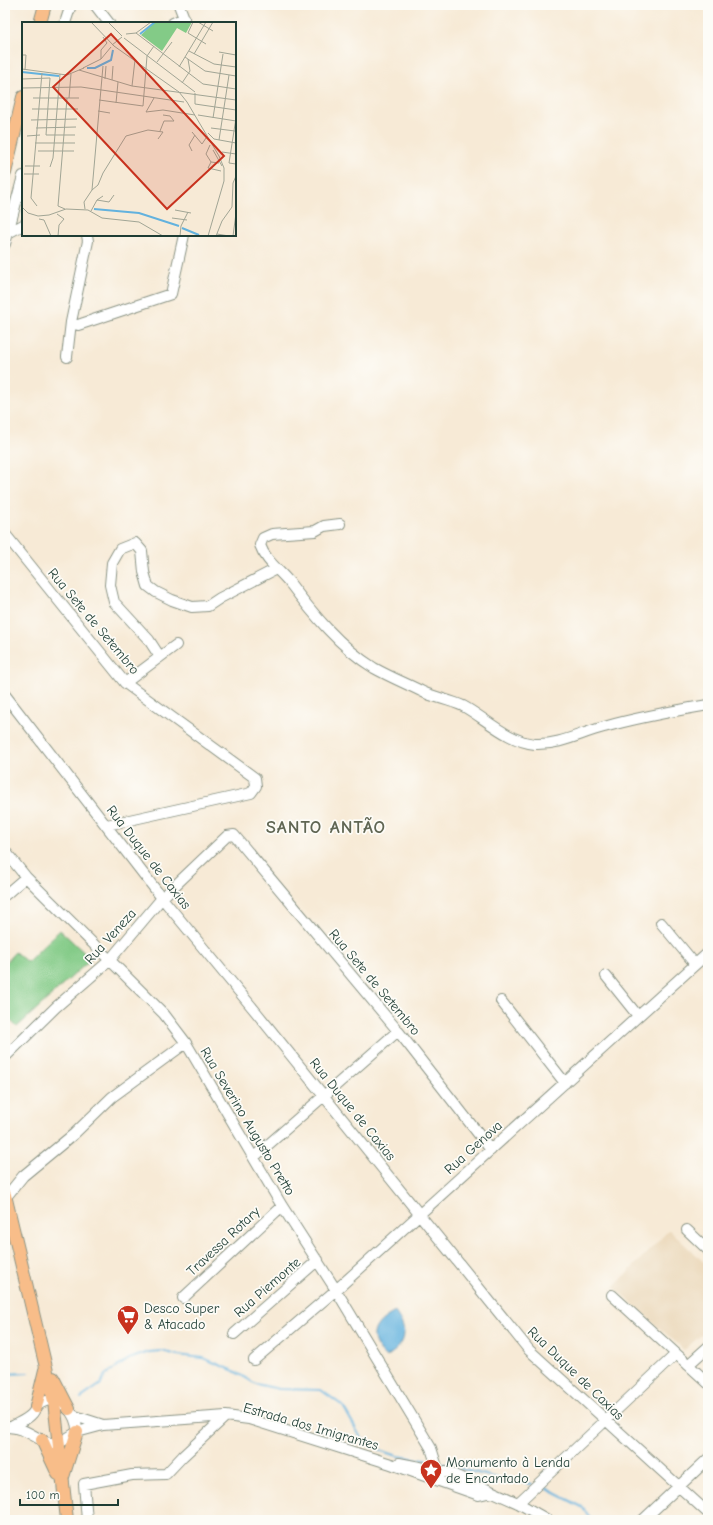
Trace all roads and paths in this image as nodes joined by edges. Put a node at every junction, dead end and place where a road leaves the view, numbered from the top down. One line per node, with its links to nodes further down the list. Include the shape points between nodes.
1 (45, 5): 5 (main road)
2 (71, 5): 6 (street)
3 (95, 5): 7 (street)
4 (179, 5): 8 (street, via 184,18)
5 (40, 22)
6 (65, 22)
7 (108, 22)
8 (175, 22)
9 (22, 101): 10 (main road)
10 (5, 173)
11 (22, 180): 13 (street)
12 (22, 226): 13 (street)
13 (8, 233): 16 (street)
14 (86, 236): 17 (street, via 88,241)
15 (184, 236): 17 (street, via 171,294 78,325)
16 (5, 244)
17 (71, 322): 18 (street)
18 (67, 357)
19 (340, 524): 21 (street, via 324,526 315,531 272,534 263,538 260,545 262,550)
20 (5, 534): 24 (street, Rua Sete de Setembro)
21 (276, 570): 23 (street, via 208,606 192,607 172,600 148,586 142,551 135,543 120,549 112,563 110,585 114,602 149,640); 26 (street, via 349,650 374,667 430,695 462,706 514,738 534,744 560,743 602,727 637,718)
22 (176, 646): 23 (street)
23 (160, 657): 24 (street)
24 (125, 683): 27 (street, Rua Sete de Setembro, via 255,778 256,786 251,792)
25 (5, 695): 27 (street, Rua Duque de Caxias)
26 (708, 705)
27 (107, 825): 32 (street, Rua Duque de Caxias)
28 (234, 835): 32 (street, Rua Veneza, via 227,836); 40 (street, Rua Sete de Setembro)
29 (5, 851): 30 (street, Rua Severino Augusto Pretto)
30 (26, 877): 31 (street); 35 (street, Rua Severino Augusto Pretto)
31 (5, 895)
32 (162, 898): 35 (street, Rua Veneza); 44 (street, Rua Duque de Caxias)
33 (661, 923): 36 (street)
34 (708, 952): 36 (street, Rua Genova)
35 (109, 961): 41 (street, Rua Severino Augusto Pretto, via 164,1014); 42 (street, Rua Veneza, via 56,1007)
36 (695, 964): 39 (street, Rua Genova)
37 (606, 976): 39 (street)
38 (502, 1001): 43 (street)
39 (638, 1016): 43 (street, Rua Genova)
40 (398, 1032): 44 (street); 45 (street, Rua Sete de Setembro)
41 (186, 1044): 46 (street, Rua Severino Augusto Pretto); 47 (street, via 112,1097 74,1134 23,1176)
42 (5, 1057)
43 (565, 1083): 45 (street, Rua Genova)
44 (325, 1097): 46 (street); 49 (street, Rua Duque de Caxias)
45 (491, 1150): 49 (street, Rua Genova)
46 (254, 1157): 48 (street, Rua Severino Augusto Pretto)
47 (5, 1196): 61 (main road)
48 (282, 1206): 52 (street, Rua Severino Augusto Pretto); 55 (street, Travessa Rotary)
49 (420, 1214): 53 (street, Rua Genova); 67 (street, Rua Duque de Caxias, via 529,1350)
50 (687, 1230): 51 (street)
51 (708, 1250)
52 (318, 1260): 53 (street, Rua Severino Augusto Pretto); 56 (street, Rua Piemonte)
53 (336, 1290): 59 (street, Rua Genova); 74 (street, Rua Severino Augusto Pretto, via 425,1438)
54 (612, 1295): 58 (street)
55 (183, 1298)
56 (234, 1334)
57 (708, 1347): 60 (street)
58 (676, 1354): 60 (street); 67 (street)
59 (254, 1360)
60 (688, 1365): 62 (street)
61 (46, 1367): 63 (main road); 64 (main road); 65 (main road)
62 (708, 1383)
63 (54, 1401): 64 (street, via 41,1403); 65 (street, Estrada dos Imigrantes); 72 (main road)
64 (34, 1411): 69 (street); 71 (street, via 32,1426)
65 (72, 1412): 68 (street, Estrada dos Imigrantes); 70 (street, via 78,1424)
66 (226, 1416): 68 (street, Estrada dos Imigrantes); 74 (street, Estrada dos Imigrantes, via 249,1420 391,1464); 81 (street, via 166,1474 132,1475 84,1484)
67 (605, 1420): 76 (street, Rua Duque de Caxias); 78 (street)
68 (104, 1425): 70 (street, Estrada dos Imigrantes)
69 (9, 1427): 71 (street)
70 (77, 1432): 72 (street); 75 (main road)
71 (40, 1438): 72 (street); 75 (main road)
72 (62, 1442): 75 (main road)
73 (708, 1459): 76 (street)
74 (434, 1465): 77 (street, Estrada dos Imigrantes); 77 (street, Estrada dos Imigrantes, via 479,1495)
75 (62, 1482): 80 (main road)
76 (680, 1486): 79 (street, Rua Duque de Caxias); 83 (street)
77 (492, 1492): 78 (street, Estrada dos Imigrantes)
78 (518, 1502): 82 (street, Estrada dos Imigrantes)
79 (708, 1513)
80 (67, 1520)
81 (87, 1520)
82 (548, 1520)
83 (643, 1520)

